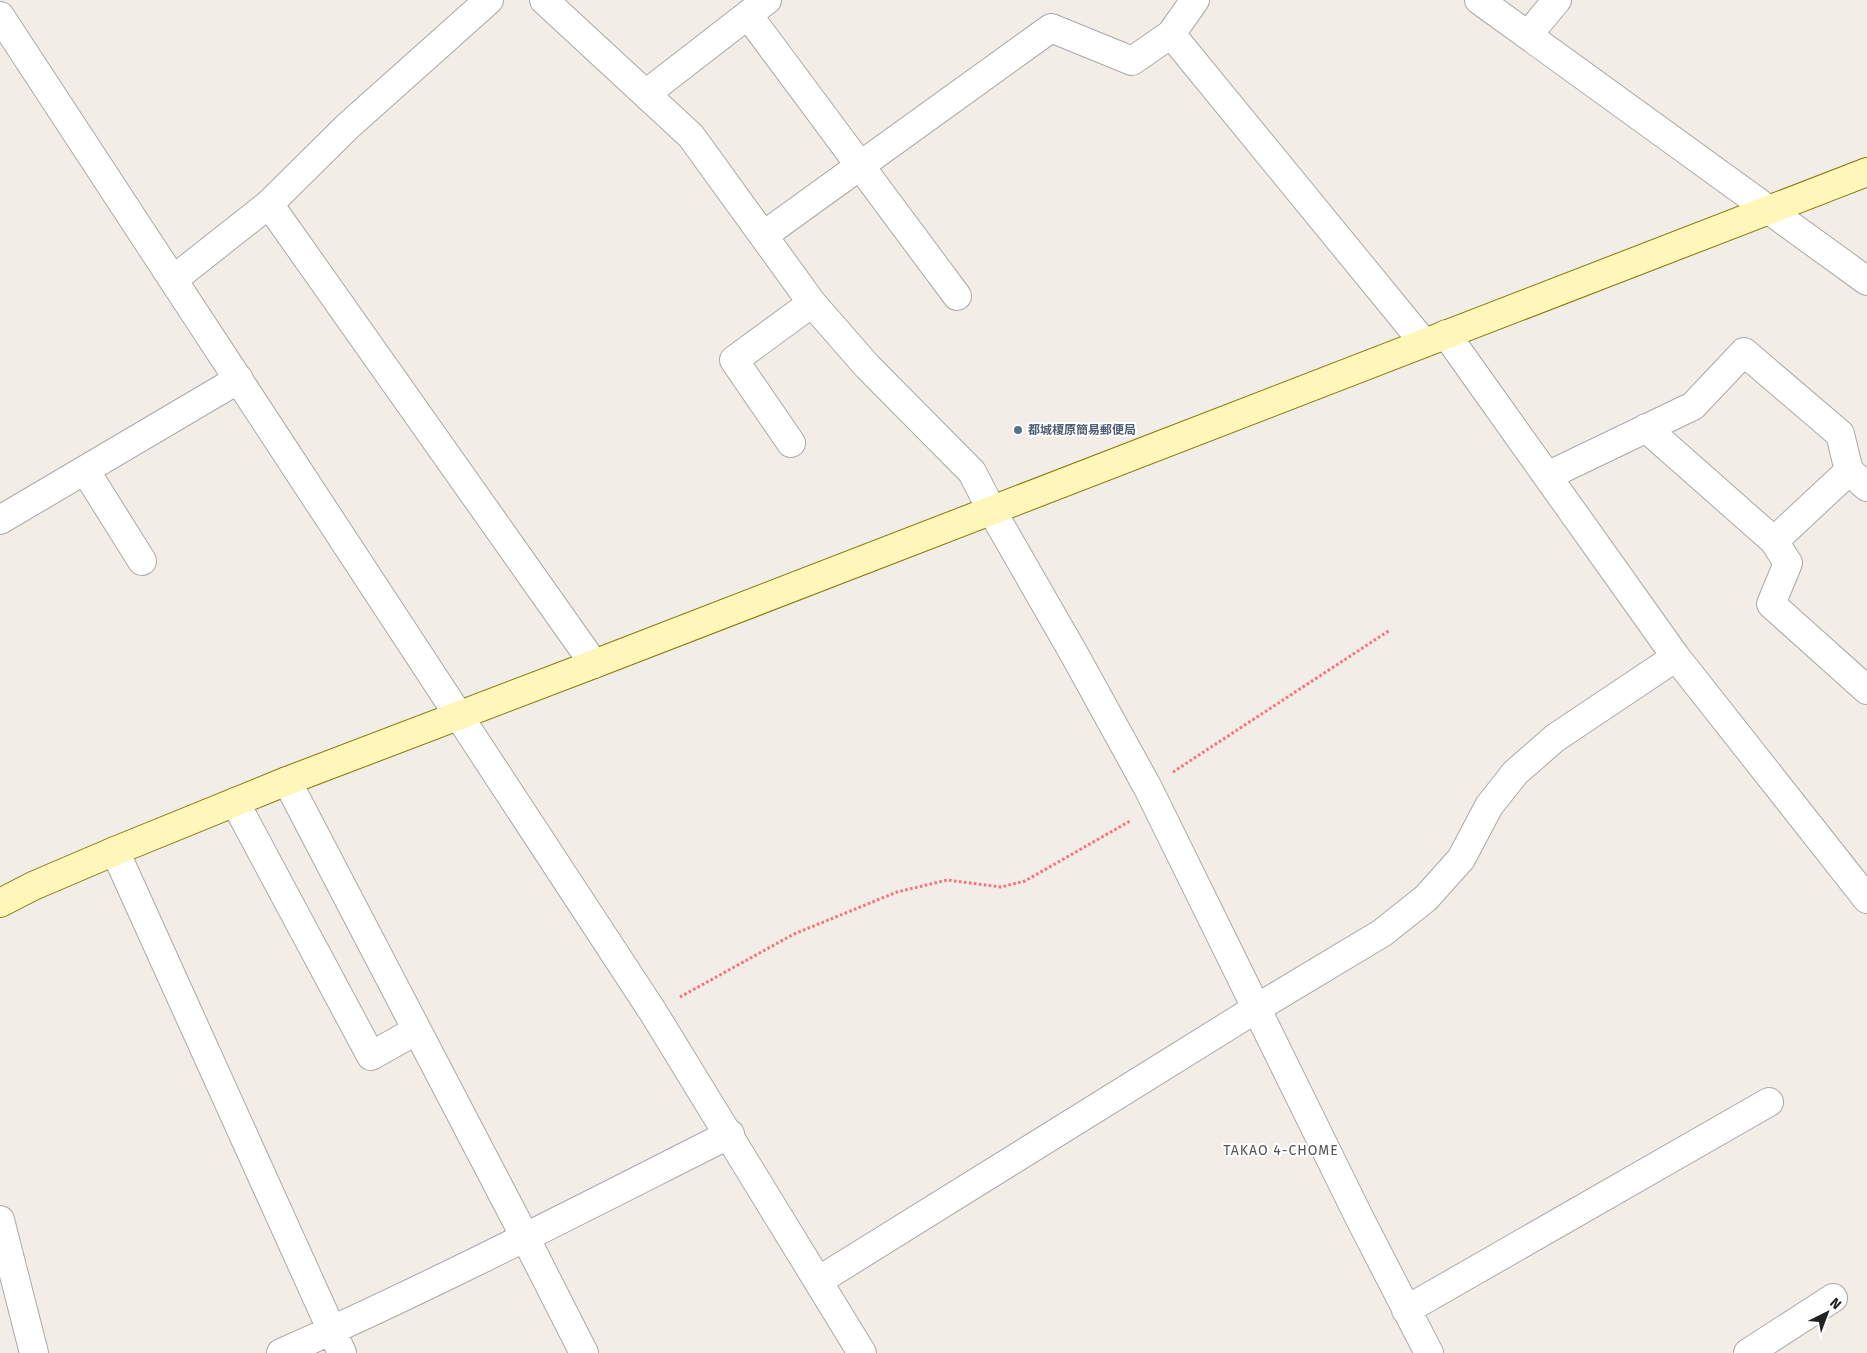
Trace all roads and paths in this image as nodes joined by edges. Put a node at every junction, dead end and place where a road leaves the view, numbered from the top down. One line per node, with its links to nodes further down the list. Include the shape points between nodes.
1 (489, 0): 13 (street, via 348,126)
2 (544, 0): 10 (street)
3 (1195, 0): 8 (street)
4 (1479, 0): 9 (street)
5 (1557, 0): 9 (street)
6 (758, 7): 10 (street); 11 (street)
7 (0, 16): 16 (street)
8 (1171, 34): 11 (street, via 1132,61 1051,28); 20 (street)
9 (1528, 36): 14 (street)
10 (647, 93): 15 (street, via 691,136)
11 (860, 166): 15 (street); 18 (street)
12 (1867, 172): 14 (street)
13 (269, 204): 16 (street); 33 (street)
14 (1770, 211): 17 (street); 20 (street)
15 (764, 235): 19 (street)
16 (174, 279): 21 (street)
17 (1867, 281)
18 (957, 296)
19 (812, 303): 23 (street, via 734,360); 27 (street, via 867,366 972,472)
20 (1435, 339): 25 (street); 27 (street)
21 (239, 379): 24 (street); 35 (street)
22 (1646, 428): 25 (street); 26 (street, via 1693,406 1744,352 1840,434); 29 (street)
23 (791, 443)
24 (85, 470): 28 (street); 30 (street)
25 (1547, 476): 32 (street)
26 (1858, 479): 29 (street)
27 (992, 511): 33 (street); 37 (street)
28 (0, 520)
29 (1774, 541): 34 (street, via 1788,563 1771,604)
30 (142, 561)
31 (1390, 630): 37 (path)
32 (1676, 657): 40 (street); 42 (street, via 1555,738 1515,773 1489,806 1461,859 1426,898 1382,933)
33 (594, 664): 35 (street)
34 (1867, 690)
35 (459, 716): 36 (street); 43 (street)
36 (287, 780): 38 (street); 44 (street)
37 (1152, 797): 42 (street); 43 (path, via 1026,881 1001,886 947,880 897,892 794,934)
38 (235, 802): 39 (street); 44 (street, via 371,1056)
39 (115, 851): 41 (street); 52 (street)
40 (1867, 900)
41 (0, 902)
42 (1256, 1008): 49 (street); 51 (street)
43 (653, 1012): 46 (street)
44 (417, 1030): 48 (street)
45 (1769, 1102): 51 (street)
46 (730, 1134): 48 (street); 49 (street)
47 (0, 1220): 53 (street)
48 (525, 1237): 52 (street); 55 (street)
49 (818, 1281): 56 (street)
50 (1833, 1298): 58 (street)
51 (1406, 1310): 57 (street)
52 (338, 1342): 54 (street)
53 (34, 1353)
54 (281, 1353)
55 (584, 1353)
56 (862, 1353)
57 (1429, 1353)
58 (1748, 1353)

